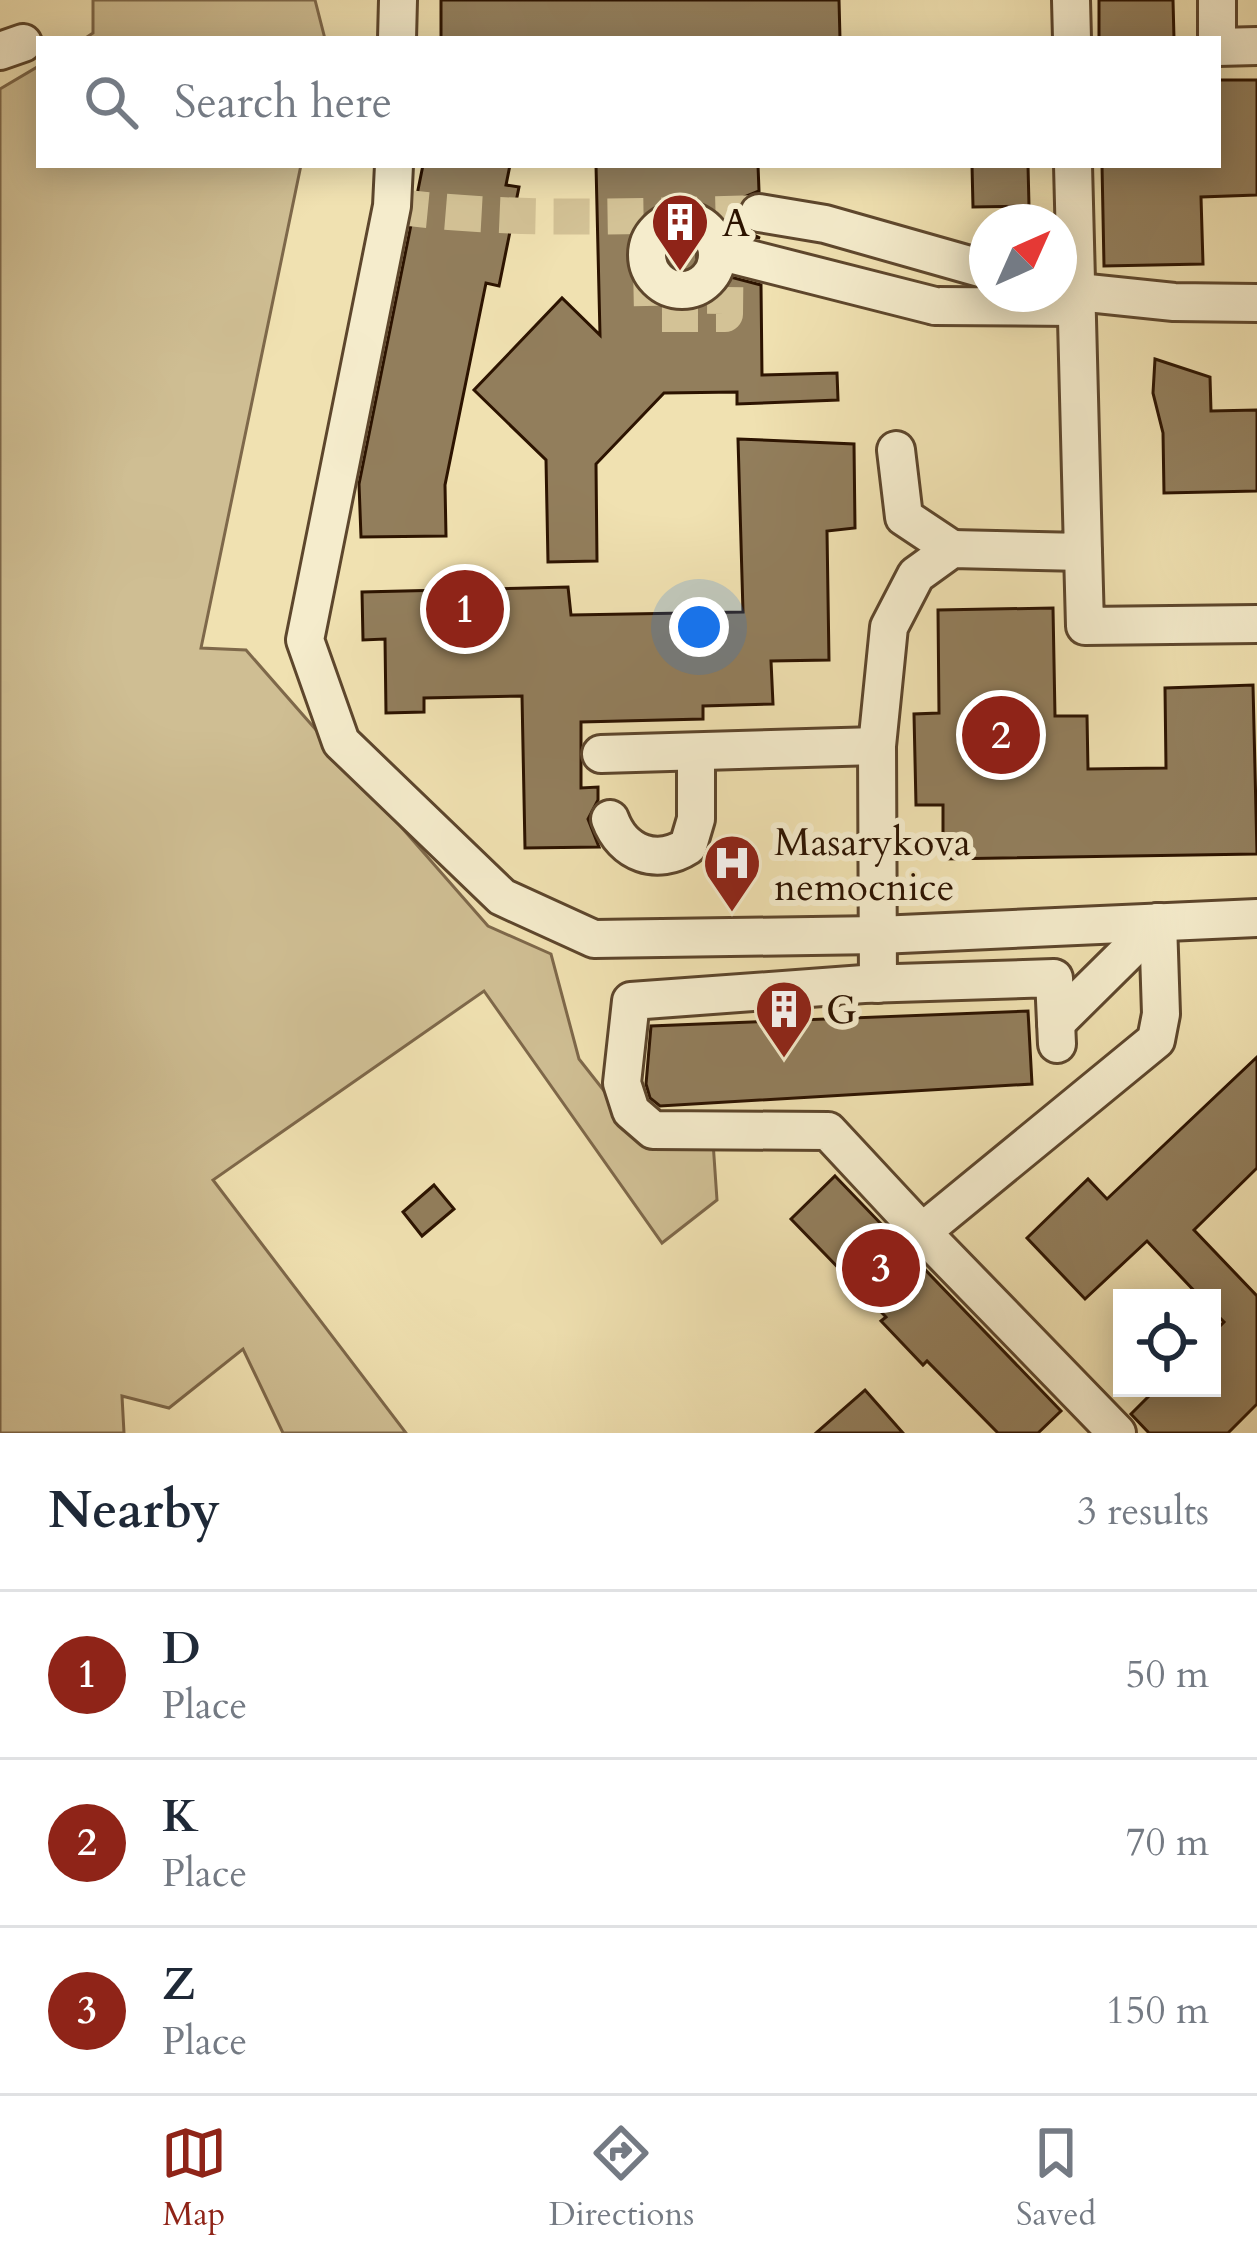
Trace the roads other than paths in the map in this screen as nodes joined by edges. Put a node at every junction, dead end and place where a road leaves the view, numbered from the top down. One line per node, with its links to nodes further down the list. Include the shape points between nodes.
1 (398, 0): 4 (lane)
2 (1071, 0): 5 (lane)
3 (1216, 0): 6 (lane)
4 (397, 36)
5 (1072, 36)
6 (1218, 36)
7 (1221, 43): 8 (lane)
8 (1257, 46)
9 (394, 168): 27 (lane, via 305,640 340,742 502,898 594,939)
10 (1073, 168): 11 (lane)
11 (1072, 204)
12 (759, 213): 14 (lane)
13 (718, 251): 17 (lane, bridge, via 935,306)
14 (969, 265)
15 (1077, 297): 16 (lane)
16 (1257, 303)
17 (969, 304)
18 (1071, 312): 21 (lane)
19 (896, 450): 20 (lane, via 904,517)
20 (952, 549): 21 (lane); 23 (lane, via 916,575 889,627)
21 (1083, 552): 22 (lane, via 1085,626)
22 (1257, 624)
23 (877, 746): 24 (lane); 27 (lane)
24 (696, 753): 24 (lane, via 697,820 688,846 674,855 642,855 626,845 609,811 606,754)
25 (1257, 918): 26 (lane)
26 (1158, 922): 27 (lane); 28 (lane, via 1057,1033 1054,978); 29 (lane, via 1156,1040)
27 (879, 935): 28 (lane)
28 (878, 984): 29 (lane, via 631,1001 622,1083 631,1111 653,1130 828,1131)
29 (922, 1232): 30 (lane)
30 (1117, 1433)

